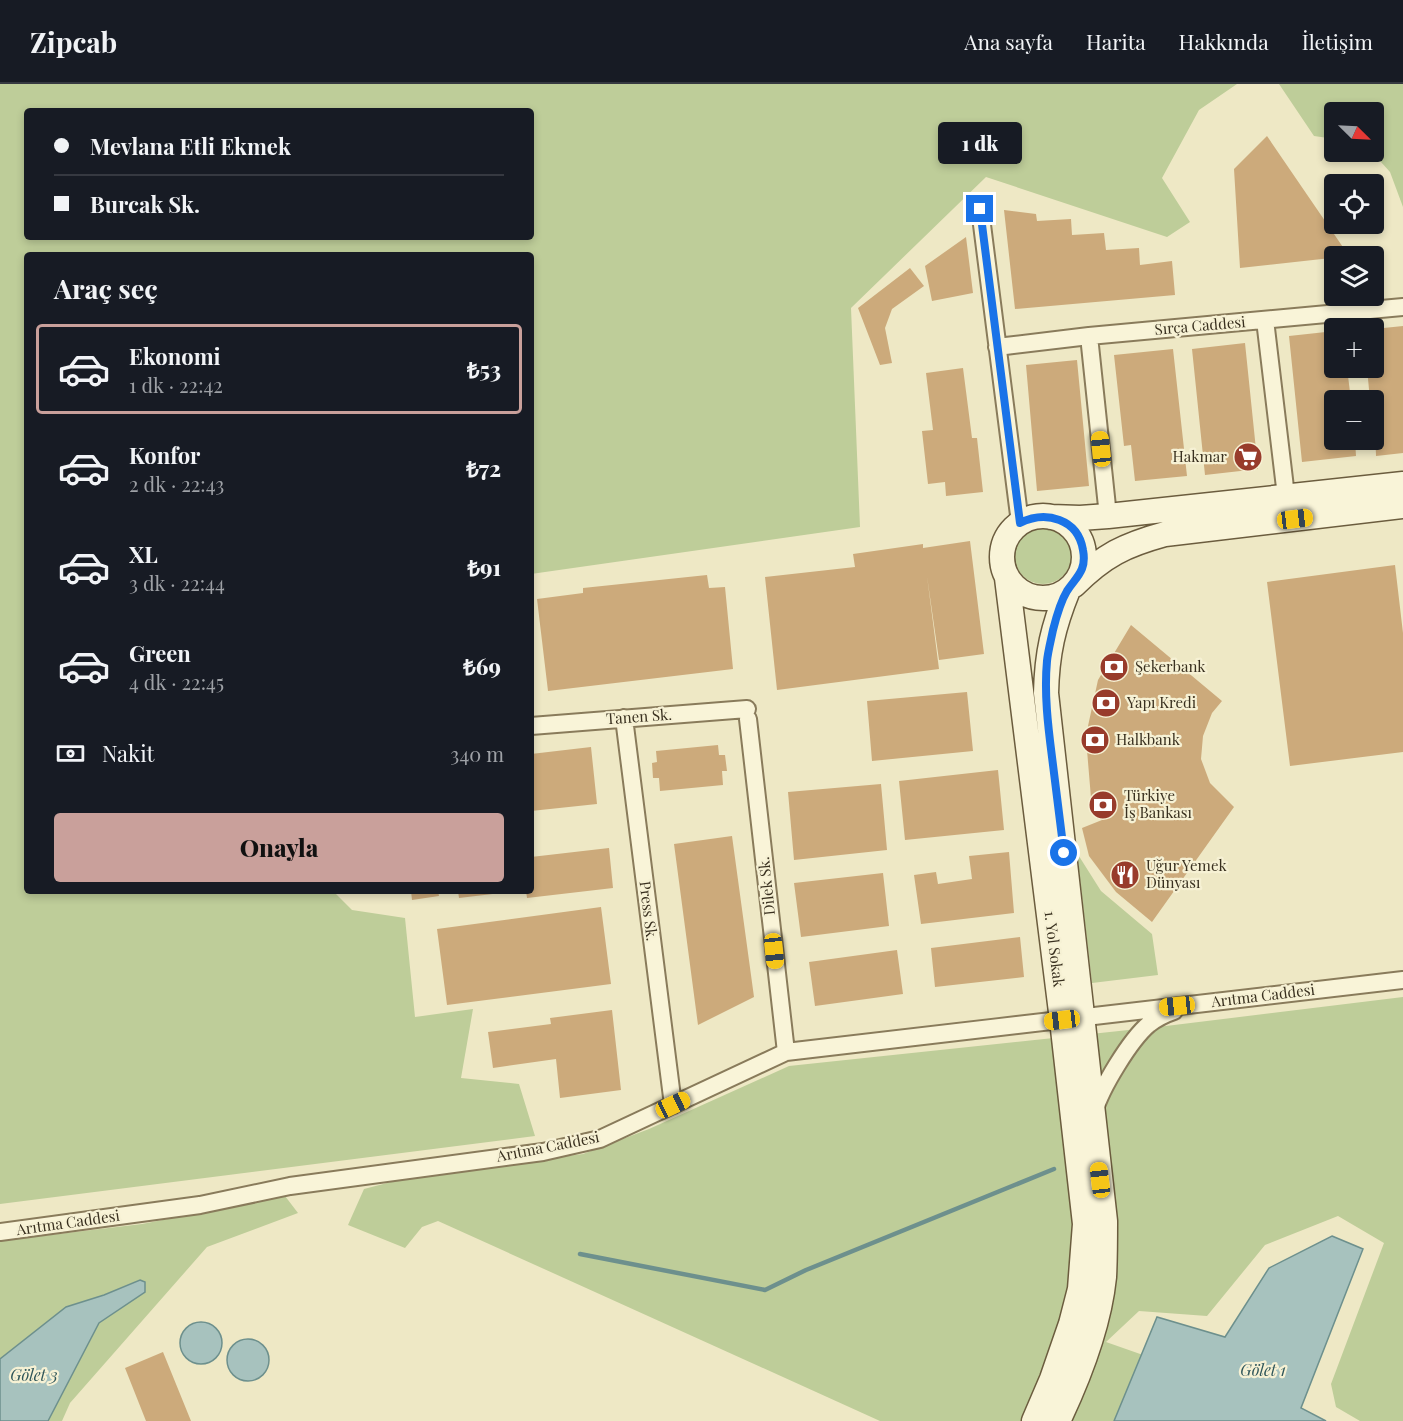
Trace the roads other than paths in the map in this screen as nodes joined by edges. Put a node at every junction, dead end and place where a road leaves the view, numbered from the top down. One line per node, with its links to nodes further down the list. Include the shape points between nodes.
1 (980, 209): 5 (street)
2 (1403, 307): 3 (street, Sırça Caddesi)
3 (1265, 320): 4 (street, Sırça Caddesi); 7 (street)
4 (1089, 336): 5 (street, Sırça Caddesi); 10 (street)
5 (997, 347): 11 (street)
6 (1403, 484): 7 (main road)
7 (1286, 496): 10 (main road)
8 (1403, 506): 13 (main road, 1. Yol Sokak, via 1165,534 1112,553)
9 (1051, 516): 10 (main road); 11 (main road); 13 (main road, 1. Yol Sokak, via 1073,529 1084,552 1083,565)
10 (1108, 516)
11 (1020, 523): 12 (main road, 1. Yol Sokak, via 1008,537 1002,554)
12 (1007, 578): 13 (main road, 1. Yol Sokak, via 1016,589 1042,598 1055,597); 19 (main road, 1. Yol Sokak)
13 (1071, 587): 19 (main road, 1. Yol Sokak, via 1055,624 1047,660 1046,693)
14 (747, 714): 15 (street, Tanen Sk.); 20 (street, Dilek Sk.)
15 (624, 718): 16 (street, Tanen Sk.); 21 (street, Press Sk.)
16 (534, 726)
17 (1403, 980): 18 (street, Arıtma Caddesi)
18 (1200, 1003): 19 (street, Arıtma Caddesi); 22 (street, via 1164,1014 1149,1024 1102,1092)
19 (1073, 1018): 20 (street, Arıtma Caddesi); 22 (main road, 1. Yol Sokak); 24 (main road, 1. Yol Sokak, via 1085,1224 1083,1263 1071,1324)
20 (786, 1052): 21 (street, Arıtma Caddesi)
21 (673, 1105): 23 (street, Arıtma Caddesi, via 600,1139 543,1152 290,1186 200,1205)
22 (1092, 1118): 25 (main road, 1. Yol Sokak, via 1105,1221 1104,1278 1089,1340)
23 (0, 1232)
24 (1034, 1421)
25 (1058, 1421)

